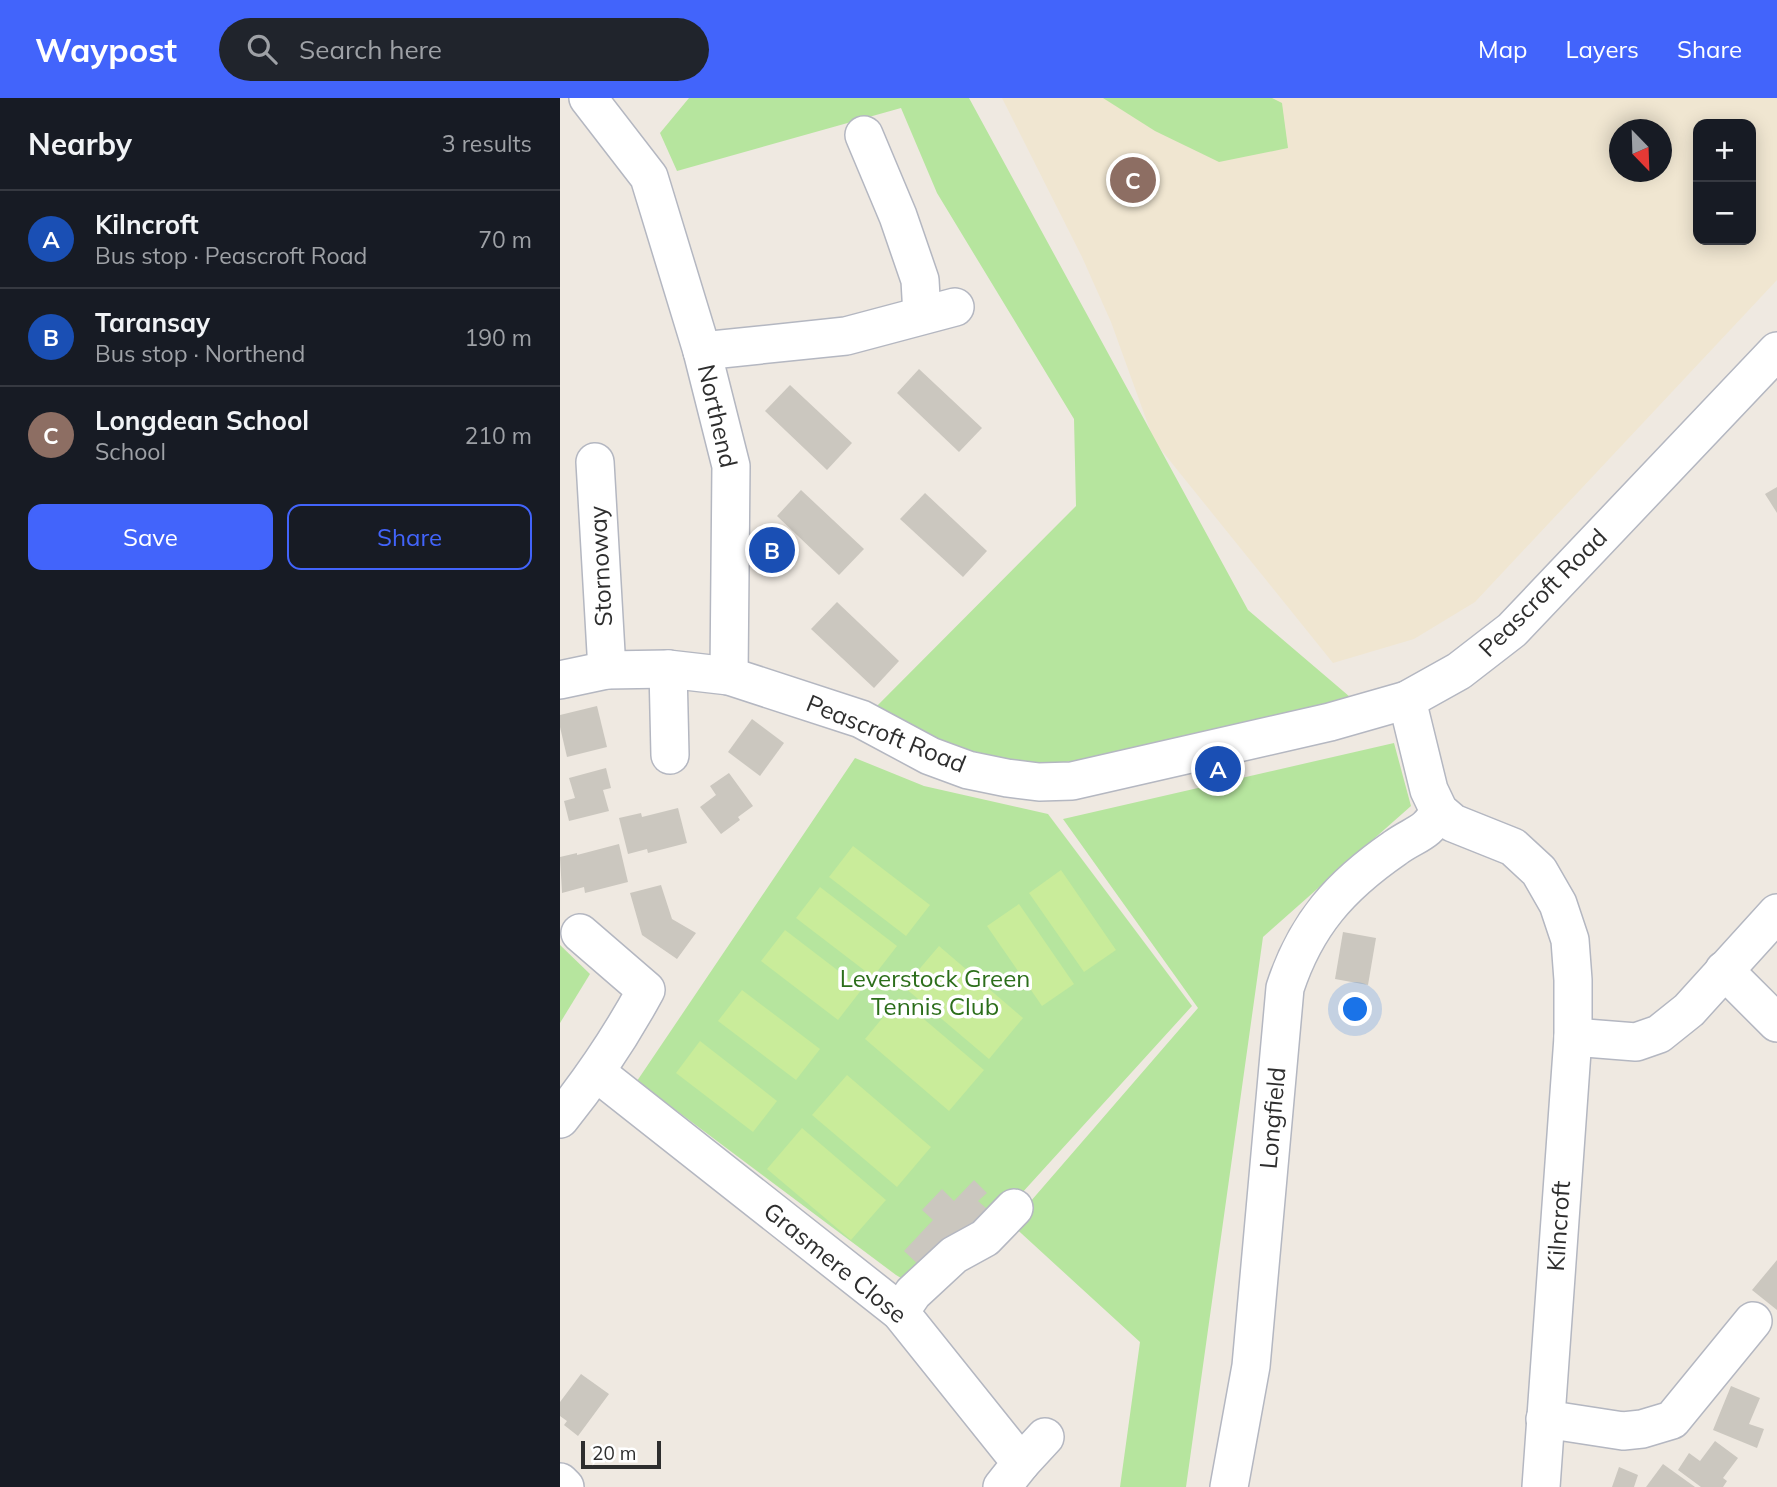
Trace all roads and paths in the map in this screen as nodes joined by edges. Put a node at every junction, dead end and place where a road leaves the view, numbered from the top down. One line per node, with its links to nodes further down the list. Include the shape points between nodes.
1 (588, 98): 3 (street, Northend, via 649,177)
2 (864, 135): 3 (street, via 920,280 939,311 846,336)
3 (702, 351): 8 (street, Northend, via 731,466)
4 (1777, 351): 10 (street, Peascroft Road, via 1512,631 1459,671)
5 (595, 462): 7 (street, Stornoway)
6 (668, 668): 7 (street); 8 (street); 11 (street)
7 (607, 670): 9 (street)
8 (729, 676): 10 (street, Peascroft Road, via 861,719 930,756 968,769 1039,782 1118,772)
9 (560, 680)
10 (1407, 700): 12 (street, via 1429,790)
11 (670, 755)
12 (1439, 811): 17 (street, Kilncroft, via 1453,823 1513,847 1539,871 1558,904 1570,940); 28 (street, Longfield, via 1432,825 1354,880 1320,915 1296,956 1285,988 1251,1366)
13 (1777, 913): 15 (street)
14 (580, 933): 18 (street, via 646,990)
15 (1724, 970): 16 (street); 17 (street, via 1689,1010 1659,1034 1636,1042)
16 (1777, 1023)
17 (1573, 1037): 23 (street, Kilncroft)
18 (604, 1059): 19 (street); 21 (street, Grasmere Close)
19 (560, 1119)
20 (1014, 1208): 21 (street, via 985,1238 954,1255)
21 (900, 1312): 25 (street, Grasmere Close)
22 (1753, 1321): 23 (street, via 1672,1420 1623,1432)
23 (1545, 1419): 29 (street, Kilncroft)
24 (1045, 1437): 25 (street)
25 (1011, 1475)
26 (560, 1482): 27 (street)
27 (565, 1487)
28 (1229, 1487)
29 (1541, 1487)

